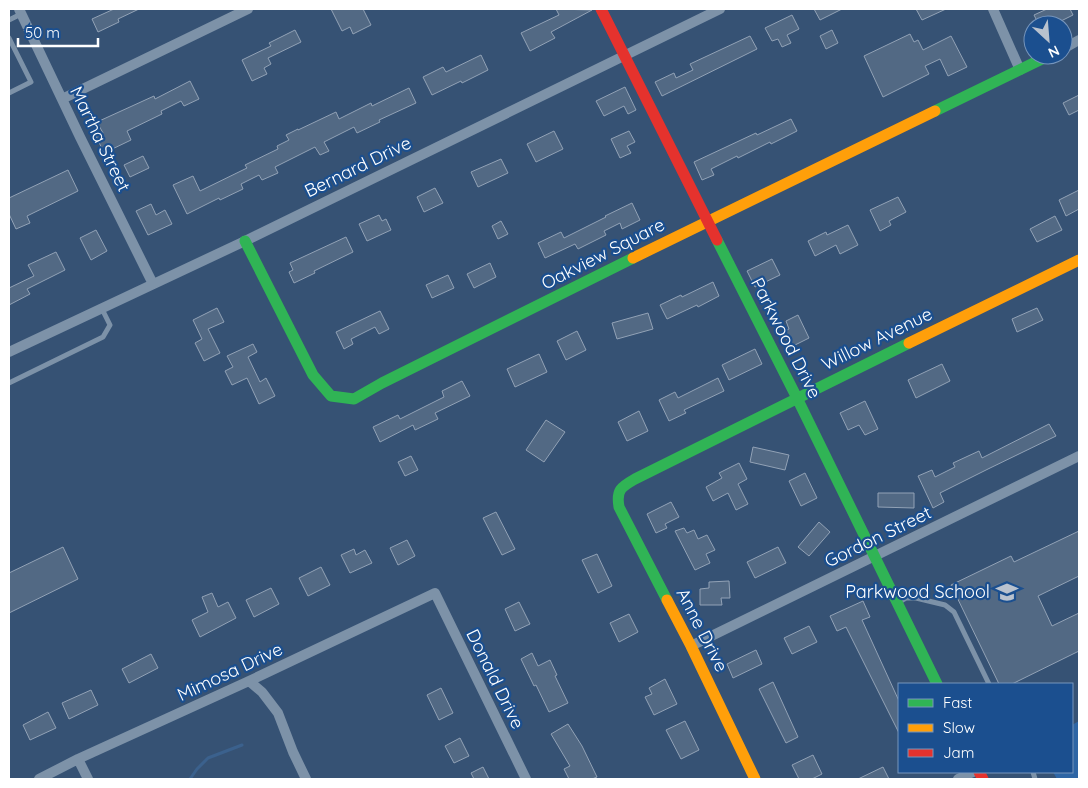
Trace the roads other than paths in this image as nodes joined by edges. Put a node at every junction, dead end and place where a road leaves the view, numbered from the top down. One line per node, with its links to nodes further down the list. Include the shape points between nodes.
1 (248, 9): 12 (street)
2 (601, 9): 8 (street, Parkwood Drive)
3 (720, 9): 8 (street, Bernard Drive)
4 (994, 9): 10 (street)
5 (20, 11): 6 (lane); 12 (street, Martha Street)
6 (9, 20)
7 (9, 38): 11 (lane, via 31,82)
8 (624, 56): 13 (street, Parkwood Drive); 14 (street, Bernard Drive)
9 (1030, 65): 10 (street, Oakview Square)
10 (1020, 70): 13 (street, Oakview Square)
11 (9, 93)
12 (62, 99): 16 (street, Martha Street)
13 (707, 221): 14 (street, Oakview Square, via 354,399 331,396 313,376); 20 (street, Parkwood Drive)
14 (244, 241): 16 (street, Bernard Drive)
15 (1079, 260): 20 (street, Willow Avenue)
16 (153, 284): 17 (street, Bernard Drive)
17 (102, 308): 18 (street, Bernard Drive); 19 (lane, via 110,325 103,337)
18 (9, 352)
19 (9, 383)
20 (797, 398): 22 (street, Willow Avenue, via 635,479 625,485); 23 (street, Parkwood Drive)
21 (1079, 456): 23 (street, Gordon Street)
22 (617, 498): 26 (street, Anne Drive)
23 (874, 557): 25 (street, Parkwood Drive); 26 (street, Gordon Street)
24 (434, 593): 27 (street, Mimosa Drive); 35 (street, Donald Drive)
25 (897, 602): 28 (street, Parkwood Drive); 29 (lane, via 916,598 945,605 954,612)
26 (691, 646): 36 (street, Anne Drive)
27 (249, 681): 30 (street, Mimosa Drive); 34 (street, via 278,713)
28 (937, 683)
29 (990, 683)
30 (78, 759): 32 (street, Mimosa Drive); 33 (street)
31 (971, 773): 37 (street)
32 (39, 779)
33 (88, 779)
34 (306, 779)
35 (526, 779)
36 (755, 779)
37 (958, 779)

